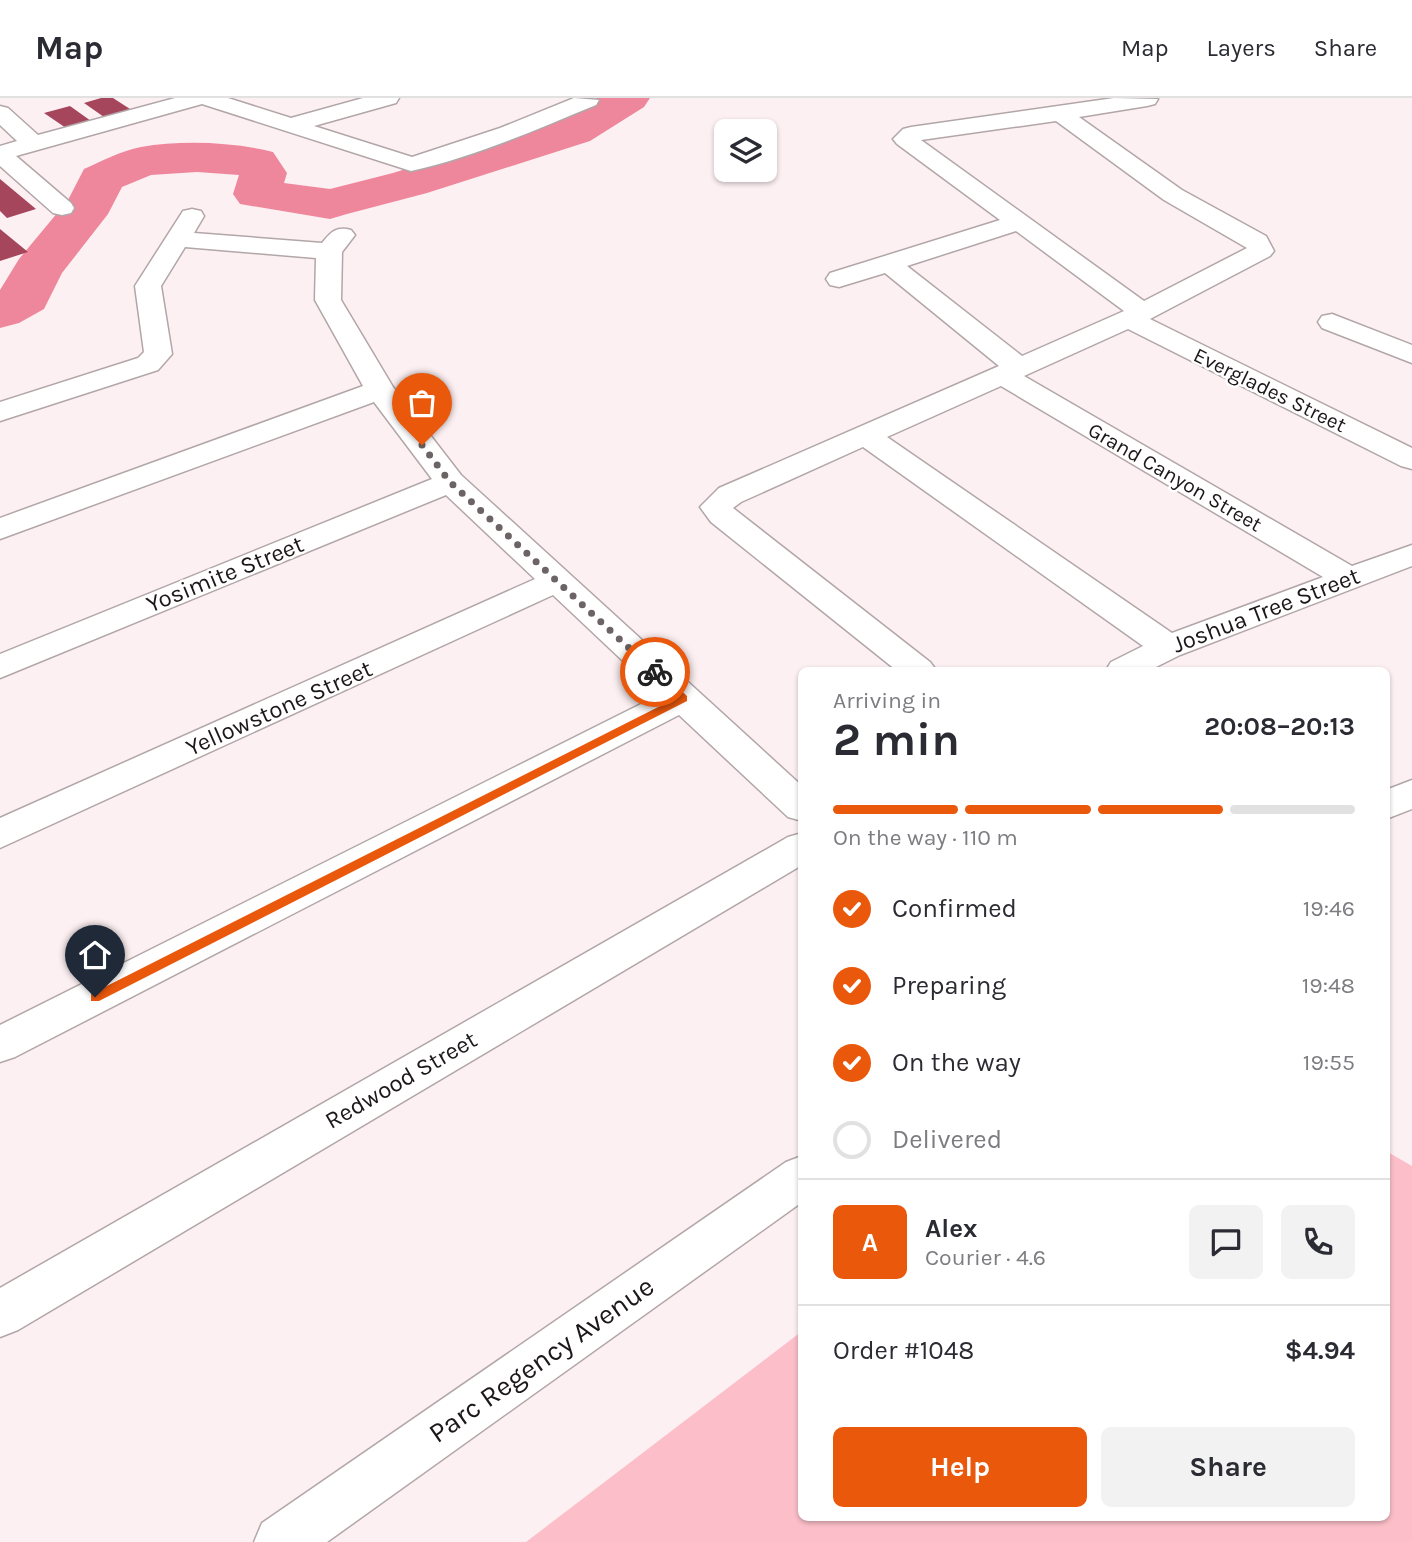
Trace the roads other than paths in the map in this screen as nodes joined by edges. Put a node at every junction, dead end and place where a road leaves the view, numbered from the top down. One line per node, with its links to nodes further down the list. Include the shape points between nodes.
1 (200, 98): 6 (street)
2 (205, 98): 9 (street)
3 (388, 98): 9 (street)
4 (1147, 99): 8 (street)
5 (589, 100): 9 (street, via 420,164)
6 (160, 103): 10 (street)
7 (13, 106): 10 (street)
8 (1060, 114): 13 (street, Everglades Street, via 905,137); 16 (street, via 1173,195 1252,237 1262,248)
9 (288, 126)
10 (33, 143): 11 (street)
11 (0, 153): 12 (street)
12 (62, 208)
13 (1017, 223): 14 (street); 16 (street, Everglades Street)
14 (887, 262): 15 (street); 19 (street, Grand Canyon Street)
15 (839, 279)
16 (1135, 315): 19 (street); 23 (street, Everglades Street)
17 (1332, 322): 18 (street)
18 (1412, 355)
19 (1011, 371): 22 (street); 27 (street, Grand Canyon Street)
20 (380, 390): 21 (street, via 328,300 335,243 184,228 148,286 158,354 154,359); 24 (street); 25 (street)
21 (0, 412)
22 (864, 434): 29 (street); 31 (street, via 730,495 716,507)
23 (1412, 460)
24 (450, 482): 28 (street); 30 (street, Yosimite Street)
25 (0, 529)
26 (1412, 555): 27 (street, Joshua Tree Street)
27 (1348, 578): 29 (street, Joshua Tree Street)
28 (558, 581): 33 (street); 37 (street, Yellowstone Street)
29 (1168, 647): 32 (street, Joshua Tree Street)
30 (0, 667)
31 (914, 667)
32 (1129, 667)
33 (684, 698): 35 (street); 39 (street)
34 (1412, 793): 36 (street)
35 (798, 804)
36 (1390, 804)
37 (0, 834)
38 (798, 849): 41 (street, Redwood Street)
39 (0, 1045)
40 (798, 1179): 42 (street, Parc Regency Avenue)
41 (0, 1314)
42 (281, 1542)

